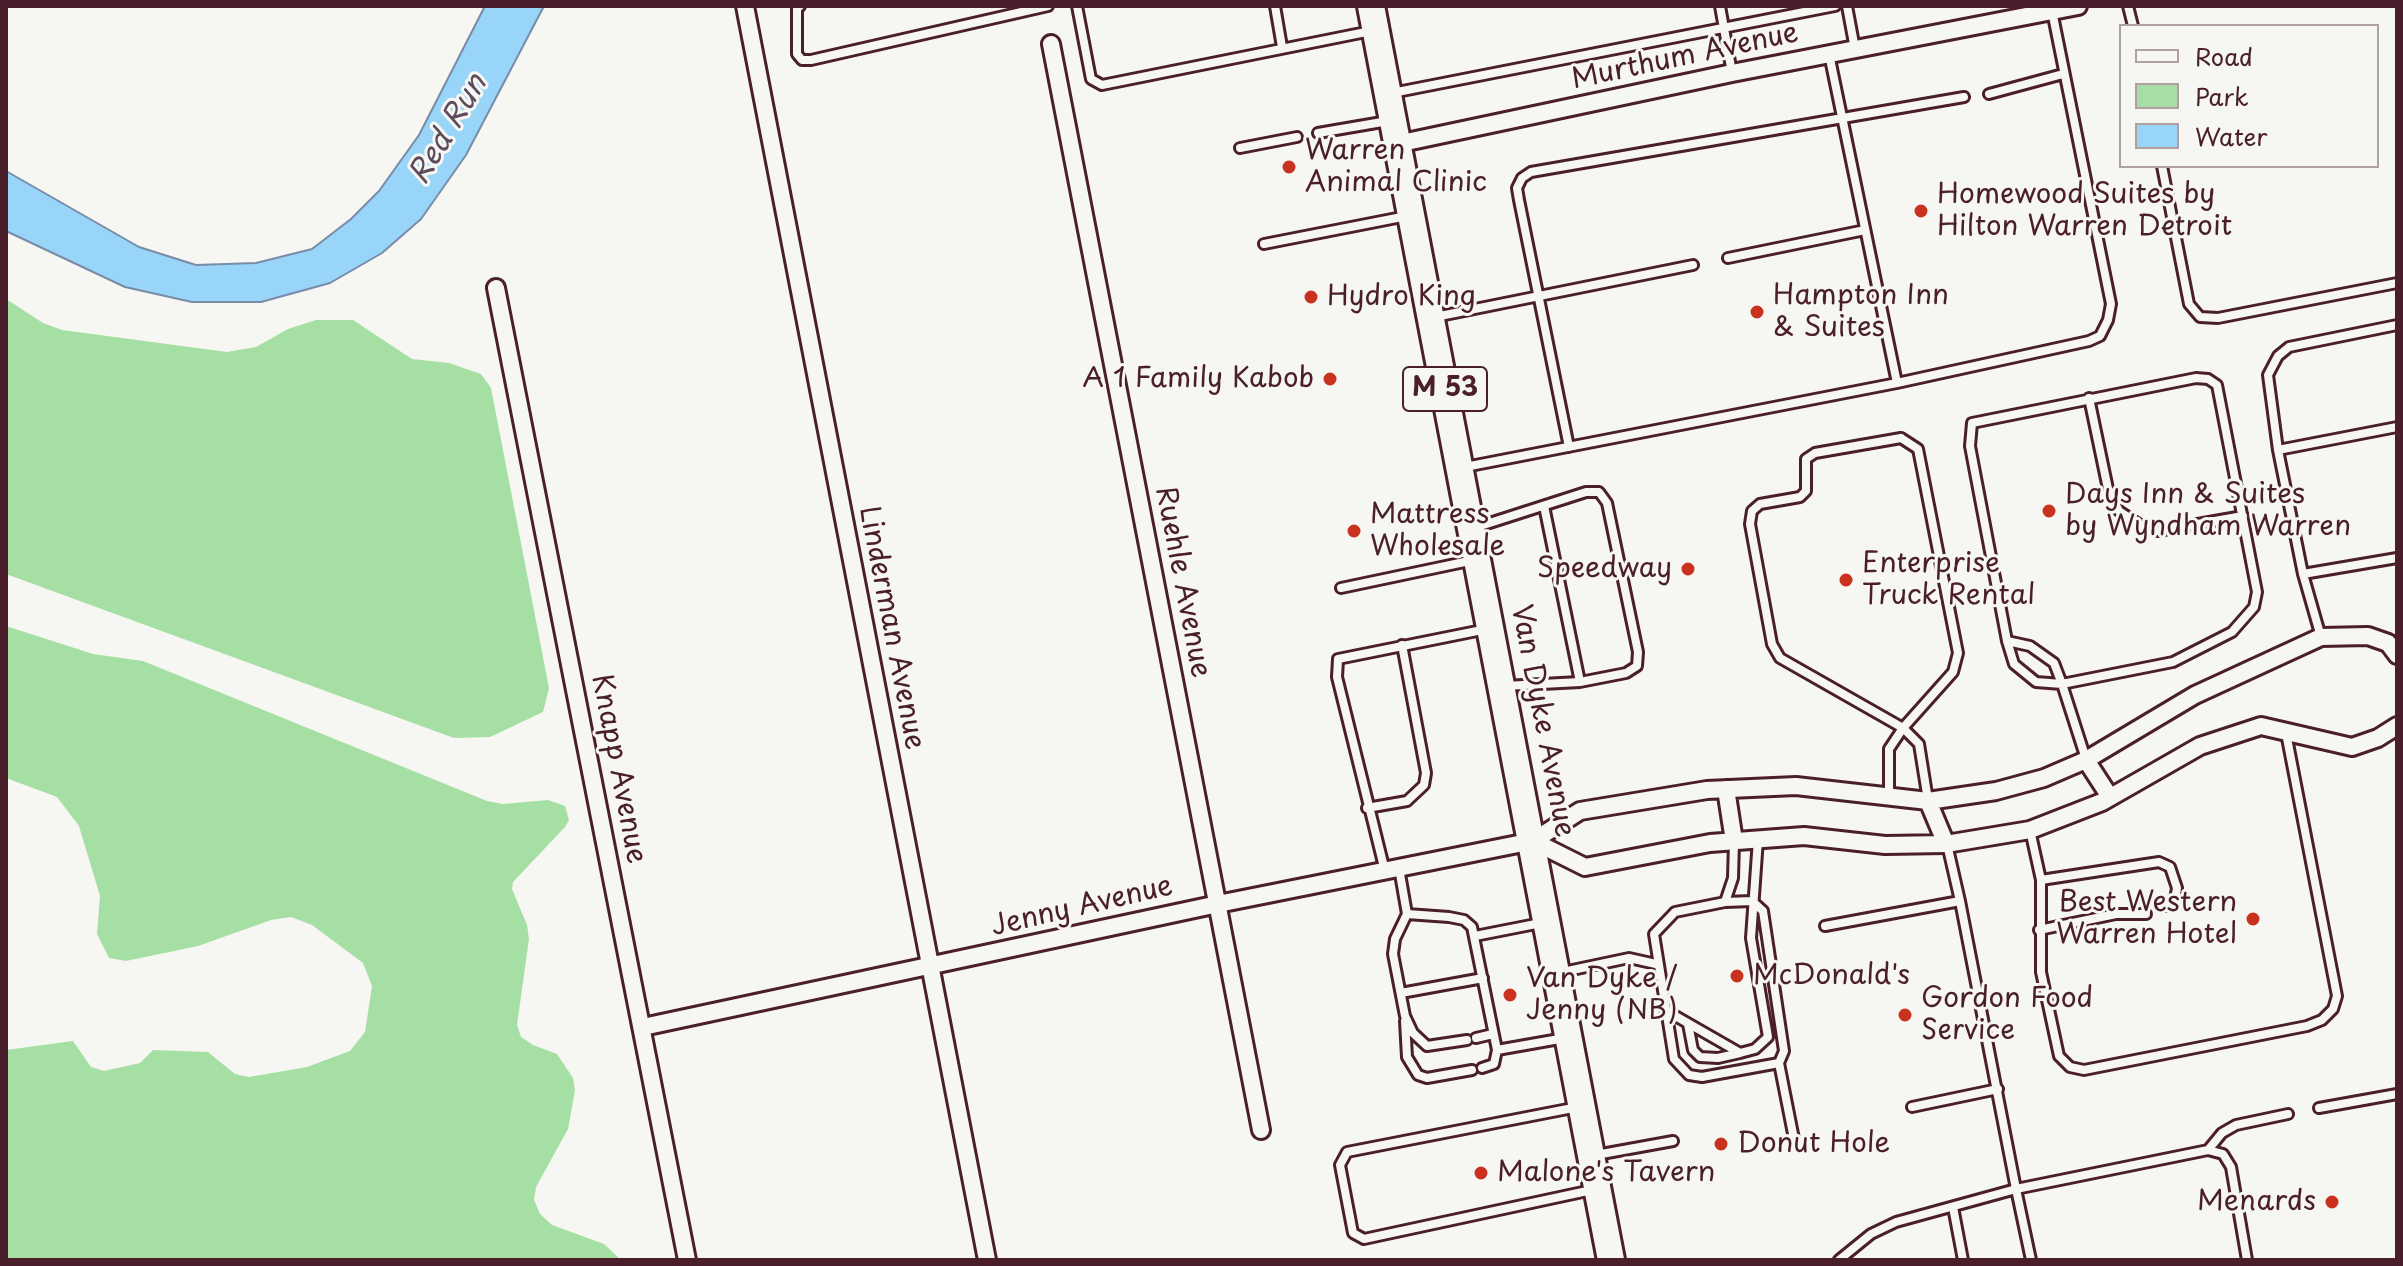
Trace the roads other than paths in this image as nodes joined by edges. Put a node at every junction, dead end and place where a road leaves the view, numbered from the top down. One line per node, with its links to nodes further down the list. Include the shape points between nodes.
1 (745, 6): 87 (street, Linderman Avenue)
2 (800, 6): 3 (lane, via 797,54 802,60)
3 (1048, 6)
4 (1077, 6): 14 (lane, via 1095,84)
5 (1275, 6): 14 (lane)
6 (1720, 6): 12 (lane)
7 (1835, 6): 12 (lane)
8 (1847, 6): 15 (lane)
9 (2078, 6): 10 (street, Murthum Avenue)
10 (2052, 11): 15 (street, Murthum Avenue); 18 (lane)
11 (1373, 18): 14 (lane); 19 (main road, Van Dyke Avenue / M 53)
12 (1724, 27): 17 (lane); 19 (lane)
13 (1051, 44): 78 (street, Ruehle Avenue)
14 (1282, 47)
15 (1855, 49): 16 (street, Murthum Avenue)
16 (1829, 54): 17 (street, Murthum Avenue); 22 (lane)
17 (1732, 73): 23 (street, Murthum Avenue)
18 (2063, 74): 20 (lane); 38 (lane, via 2111,304 2100,336)
19 (1388, 94): 23 (main road, Van Dyke Avenue / M 53)
20 (1989, 94)
21 (1964, 97): 22 (lane)
22 (1841, 117): 29 (lane); 35 (lane, via 1531,172 1517,188)
23 (1395, 132): 24 (lane); 28 (main road, Van Dyke Avenue / M 53)
24 (1318, 133)
25 (1297, 137): 26 (lane)
26 (1240, 148)
27 (2162, 168): 33 (lane, via 2189,304 2200,317 2218,318)
28 (1411, 215): 30 (lane); 36 (main road, Van Dyke Avenue / M 53)
29 (1865, 230): 31 (lane); 38 (lane)
30 (1264, 244)
31 (1728, 258)
32 (1693, 265): 35 (lane)
33 (2397, 283)
34 (496, 288): 94 (street, Knapp Avenue)
35 (1538, 296): 36 (lane); 41 (lane)
36 (1431, 318): 43 (main road, Van Dyke Avenue / M 53)
37 (2397, 325): 42 (lane, via 2302,343 2278,356 2268,383)
38 (1897, 383): 41 (lane)
39 (2089, 398): 45 (lane, via 2108,489 2119,511 2158,531); 45 (lane, via 2196,378 2217,385); 53 (lane, via 1972,423 1970,446)
40 (2397, 427): 42 (lane)
41 (1569, 447): 43 (lane)
42 (2278, 450): 49 (lane)
43 (1460, 468): 46 (main road, Van Dyke Avenue / M 53)
44 (1544, 506): 46 (lane); 56 (lane); 56 (lane, via 1586,492 1599,492 1607,503 1638,652 1637,666 1626,673)
45 (2243, 516): 57 (lane, via 2257,592 2254,607 2232,632 2173,662)
46 (1472, 529): 48 (main road, Van Dyke Avenue / M 53)
47 (2397, 558): 49 (lane)
48 (1478, 559): 50 (lane); 51 (main road, Van Dyke Avenue / M 53)
49 (2303, 574): 52 (lane)
50 (1341, 588)
51 (1492, 628): 54 (lane); 58 (main road, Van Dyke Avenue / M 53)
52 (2321, 637): 55 (street, via 2368,636 2388,643); 62 (street, via 2195,695)
53 (2007, 641): 57 (lane, via 2030,646 2054,663); 57 (lane, via 2014,664 2036,682)
54 (1402, 645): 67 (lane, via 1424,785 1407,801); 67 (lane, via 1343,657 1336,665)
55 (2397, 655)
56 (1580, 682): 58 (lane)
57 (2062, 684): 62 (lane)
58 (1503, 686): 70 (main road, Van Dyke Avenue / M 53)
59 (2397, 726): 61 (street, via 2352,747)
60 (1903, 728): 60 (lane, via 1953,672 1958,653 1918,449 1901,438 1815,453 1806,459 1806,491 1800,497 1760,504 1752,511 1750,524 1772,644 1780,658); 64 (lane, via 1889,749); 66 (lane, via 1919,744)
61 (2286, 733): 65 (street, via 2261,726 2200,746); 84 (lane, via 2337,996 2322,1020 2084,1070 2070,1067 2059,1056 2041,972)
62 (2086, 760): 65 (street); 66 (street, via 1996,791)
63 (1726, 789): 64 (street, via 1796,786); 70 (street, via 1580,811); 71 (street)
64 (1889, 797): 66 (street)
65 (2110, 797): 68 (street)
66 (1928, 801): 72 (street)
67 (1367, 808): 73 (lane)
68 (2030, 830): 72 (street); 74 (lane)
69 (1758, 839): 71 (street); 72 (street, via 1804,836 1885,845); 75 (lane)
70 (1533, 841): 71 (street, via 1585,867); 73 (street, Jenny Avenue); 82 (main road, Van Dyke Avenue / M 53)
71 (1734, 841): 77 (lane, via 1733,878)
72 (1946, 844): 76 (lane)
73 (1392, 869): 78 (street, Jenny Avenue); 80 (lane)
74 (2041, 880): 79 (lane, via 2159,862 2170,867 2177,888 2175,900); 84 (lane)
75 (1752, 901): 77 (lane); 98 (lane, via 1751,938 1768,1037); 99 (lane, via 1763,911 1786,1041)
76 (1960, 901): 83 (lane); 100 (lane)
77 (1725, 902): 86 (lane, via 1668,916 1654,934)
78 (1218, 904): 87 (street, Jenny Avenue); 106 (street, Ruehle Avenue)
79 (2164, 906)
80 (1407, 914): 85 (lane, via 1464,920); 90 (lane, via 1393,954)
81 (2146, 914): 84 (lane, via 2116,914)
82 (1548, 922): 85 (lane); 88 (main road, Van Dyke Avenue / M 53)
83 (1825, 926)
84 (2039, 930)
85 (1475, 936): 89 (lane)
86 (1656, 964): 88 (lane, via 1629,958); 91 (lane)
87 (928, 969): 94 (street, Jenny Avenue); 115 (street, Linderman Avenue)
88 (1557, 973): 96 (main road, Van Dyke Avenue / M 53)
89 (1483, 978): 90 (lane); 95 (lane)
90 (1401, 993): 92 (lane)
91 (1665, 1010): 93 (lane); 99 (lane, via 1674,1059 1689,1075)
92 (1405, 1016): 95 (lane, via 1427,1046); 97 (lane, via 1412,1070 1427,1078 1494,1064)
93 (1688, 1024): 98 (lane); 98 (lane, via 1693,1050 1700,1057)
94 (643, 1027): 114 (street, Knapp Avenue)
95 (1493, 1034): 97 (lane)
96 (1569, 1038): 97 (lane); 102 (main road, Van Dyke Avenue / M 53)
97 (1497, 1050)
98 (1740, 1053)
99 (1779, 1063): 107 (lane)
100 (1998, 1089): 103 (lane); 111 (lane)
101 (2397, 1094): 104 (lane)
102 (1582, 1106): 110 (main road, Van Dyke Avenue / M 53); 112 (lane, via 1347,1152 1340,1165 1353,1233 1364,1239)
103 (1912, 1107)
104 (2319, 1108)
105 (2288, 1114): 109 (lane, via 2236,1125)
106 (1261, 1130)
107 (1794, 1139)
108 (1673, 1141): 110 (lane)
109 (2208, 1150): 111 (lane); 120 (lane, via 2223,1154 2231,1167)
110 (1591, 1155): 112 (main road, Van Dyke Avenue / M 53)
111 (2016, 1189): 113 (lane); 119 (lane)
112 (1597, 1190): 116 (main road, Van Dyke Avenue / M 53)
113 (1953, 1207): 117 (lane, via 1896,1222); 118 (lane)
114 (687, 1260)
115 (987, 1260)
116 (1611, 1260)
117 (1839, 1260)
118 (1963, 1260)
119 (2031, 1260)
120 (2247, 1260)

